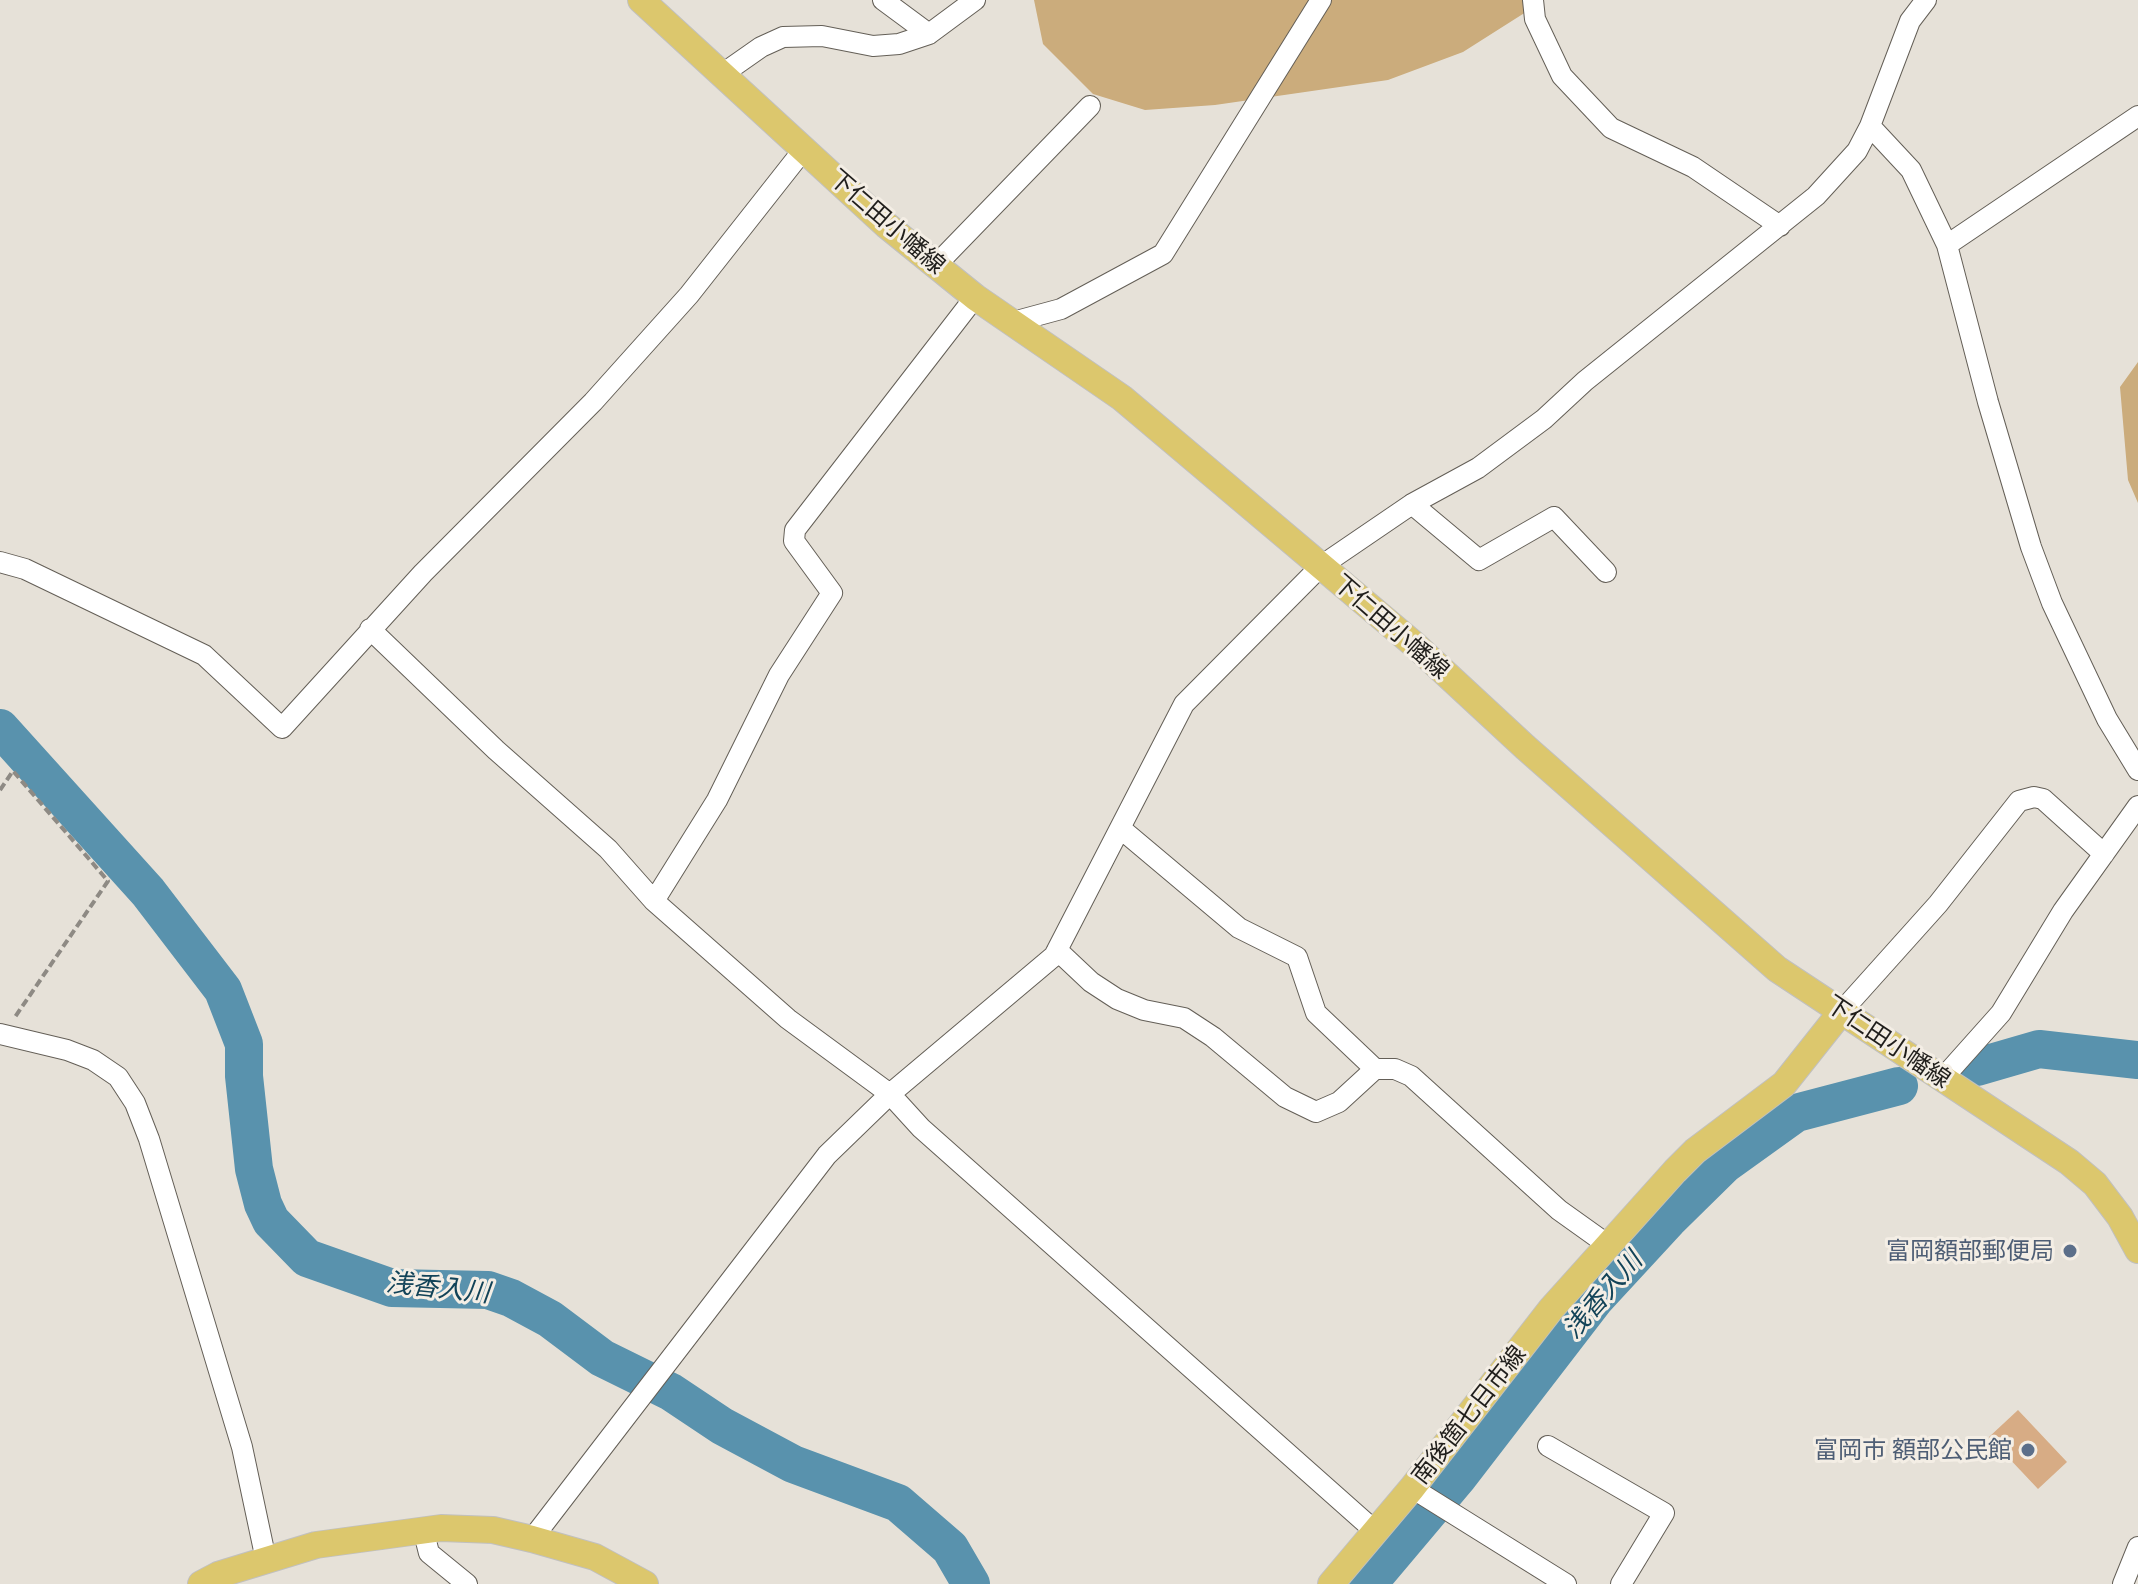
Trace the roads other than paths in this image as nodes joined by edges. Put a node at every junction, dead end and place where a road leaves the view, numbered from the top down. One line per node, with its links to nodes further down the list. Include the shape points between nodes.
1 (883, 0): 7 (street)
2 (975, 0): 7 (street)
3 (1321, 0): 17 (street, via 1163,254 1061,309)
4 (1533, 0): 13 (street, via 1535,19 1562,76 1611,128 1693,167)
5 (1926, 0): 11 (street, via 1910,21)
6 (651, 3): 8 (main road, 下仁田小幡線)
7 (929, 34): 8 (street, via 873,46 822,36 783,37)
8 (721, 75): 12 (main road, 下仁田小幡線)
9 (1090, 106): 15 (street)
10 (2138, 116): 14 (street)
11 (1870, 126): 13 (street, via 1857,151); 14 (street, via 1911,170)
12 (804, 149): 15 (main road, 下仁田小幡線); 22 (street, via 689,295 603,391)
13 (1780, 226): 18 (street, via 1544,419 1478,468)
14 (1947, 245): 23 (street, via 2031,547 2107,719)
15 (936, 265): 16 (main road, 下仁田小幡線)
16 (975, 297): 17 (main road, 下仁田小幡線); 27 (street, via 795,530 794,541 832,593 779,675 717,800)
17 (1013, 322): 20 (main road, 下仁田小幡線, via 1122,398)
18 (1412, 504): 20 (street); 21 (street, via 1479,560 1554,517)
19 (0, 562): 22 (street, via 25,569 204,655 282,728)
20 (1321, 566): 25 (street, via 1184,704); 29 (main road, 下仁田小幡線, via 1723,923 1777,969)
21 (1606, 572)
22 (370, 629): 27 (street, via 608,849)
23 (2138, 770)
24 (2138, 806): 26 (street)
25 (1120, 828): 28 (street); 31 (street, via 1239,928 1297,957 1316,1013)
26 (2104, 854): 29 (street, via 2043,799 2019,801 1938,904); 32 (street, via 2001,1013)
27 (654, 901): 33 (street, via 788,1019)
28 (1057, 950): 31 (street, via 1117,999 1184,1018 1285,1097 1316,1112 1339,1102); 33 (street)
29 (1842, 1011): 32 (main road, 下仁田小幡線); 34 (main road, 南後箇七日市線, via 1784,1084 1695,1151)
30 (2, 1034): 42 (street, via 93,1060 118,1077 135,1103 242,1447)
31 (1375, 1069): 34 (street, via 1411,1076 1559,1210)
32 (1943, 1078): 35 (main road, 下仁田小幡線, via 2095,1184)
33 (890, 1094): 39 (street, via 921,1128); 40 (street, via 827,1155)
34 (1608, 1245): 37 (main road, 南後箇七日市線, via 1551,1309)
35 (2138, 1250)
36 (1548, 1446): 48 (street, via 1664,1513)
37 (1422, 1494): 39 (main road, 南後箇七日市線); 47 (street)
38 (423, 1529): 40 (main road, via 493,1530); 42 (main road, via 316,1545); 44 (street, via 429,1553)
39 (1376, 1532): 46 (main road, 南後箇七日市線)
40 (532, 1539): 45 (main road, via 595,1557)
41 (2138, 1547): 49 (street)
42 (266, 1560): 43 (main road)
43 (201, 1584)
44 (467, 1584)
45 (645, 1584)
46 (1331, 1584)
47 (1566, 1584)
48 (1621, 1584)
49 (2123, 1584)

